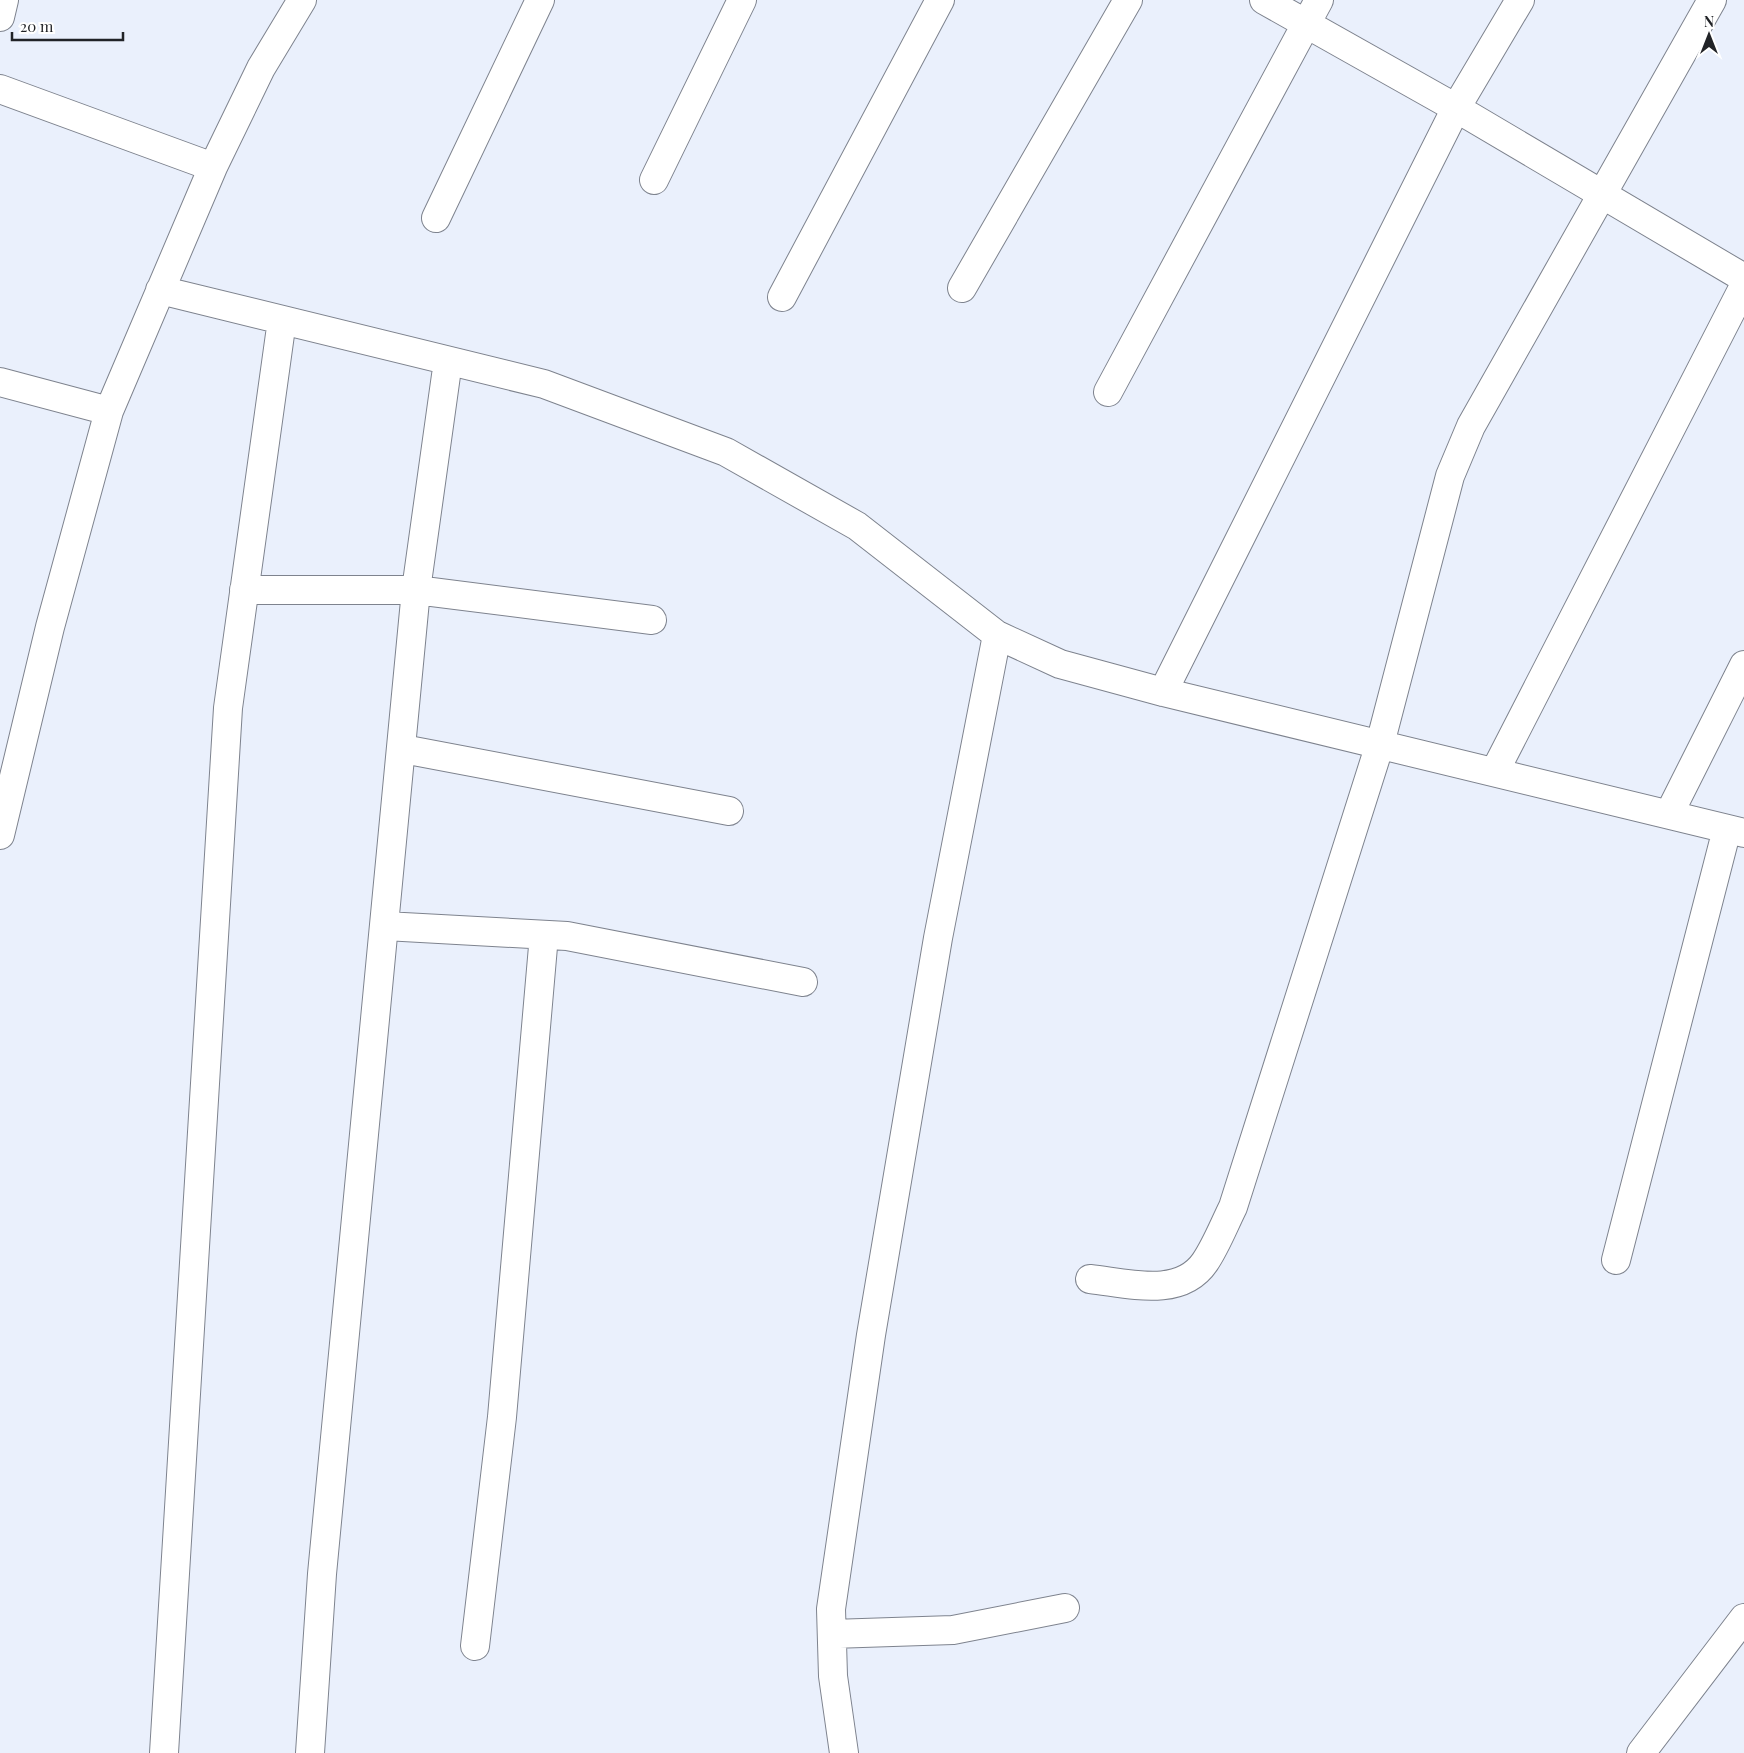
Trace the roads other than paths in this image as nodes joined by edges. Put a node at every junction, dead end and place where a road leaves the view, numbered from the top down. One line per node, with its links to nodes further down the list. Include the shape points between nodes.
1 (4, 0): 11 (street)
2 (302, 0): 15 (street, via 261,68)
3 (540, 0): 18 (street)
4 (742, 0): 16 (street)
5 (940, 0): 23 (street)
6 (1128, 0): 21 (street)
7 (1264, 0): 12 (street)
8 (1320, 0): 12 (street)
9 (1520, 0): 14 (street)
10 (1712, 0): 17 (street)
11 (0, 16)
12 (1305, 24): 14 (street); 27 (street)
13 (0, 89): 15 (street)
14 (1456, 108): 17 (street); 34 (street)
15 (213, 167): 22 (street)
16 (654, 180)
17 (1602, 194): 19 (street); 35 (street, via 1471,426 1450,476)
18 (436, 218)
19 (1744, 278)
20 (1744, 286): 37 (street)
21 (962, 288)
22 (160, 290): 24 (street); 28 (street)
23 (782, 297)
24 (282, 320): 25 (street); 29 (street)
25 (448, 360): 30 (street); 32 (street, via 544,384 726,452 857,526)
26 (0, 382): 28 (street)
27 (1108, 392)
28 (109, 411): 41 (street, via 50,627)
29 (244, 590): 30 (street); 51 (street, via 228,708)
30 (416, 590): 31 (street); 36 (street)
31 (652, 620)
32 (997, 635): 34 (street, via 1060,664); 49 (street, via 938,938 871,1335 831,1609)
33 (1744, 665): 39 (street)
34 (1163, 692): 35 (street)
35 (1380, 744): 37 (street); 46 (street, via 1233,1207 1204,1263 1187,1280 1164,1287)
36 (403, 748): 38 (street); 42 (street)
37 (1495, 771): 39 (street)
38 (729, 811)
39 (1669, 814): 40 (street)
40 (1735, 831): 45 (street)
41 (0, 835)
42 (385, 926): 43 (street); 52 (street, via 322,1574)
43 (544, 935): 44 (street, via 567,936); 50 (street, via 502,1417)
44 (803, 982)
45 (1616, 1260)
46 (1090, 1279)
47 (1065, 1608): 49 (street, via 954,1630)
48 (1744, 1618): 54 (street)
49 (832, 1634): 53 (street, via 833,1676)
50 (475, 1646)
51 (164, 1753)
52 (310, 1753)
53 (844, 1753)
54 (1641, 1753)

